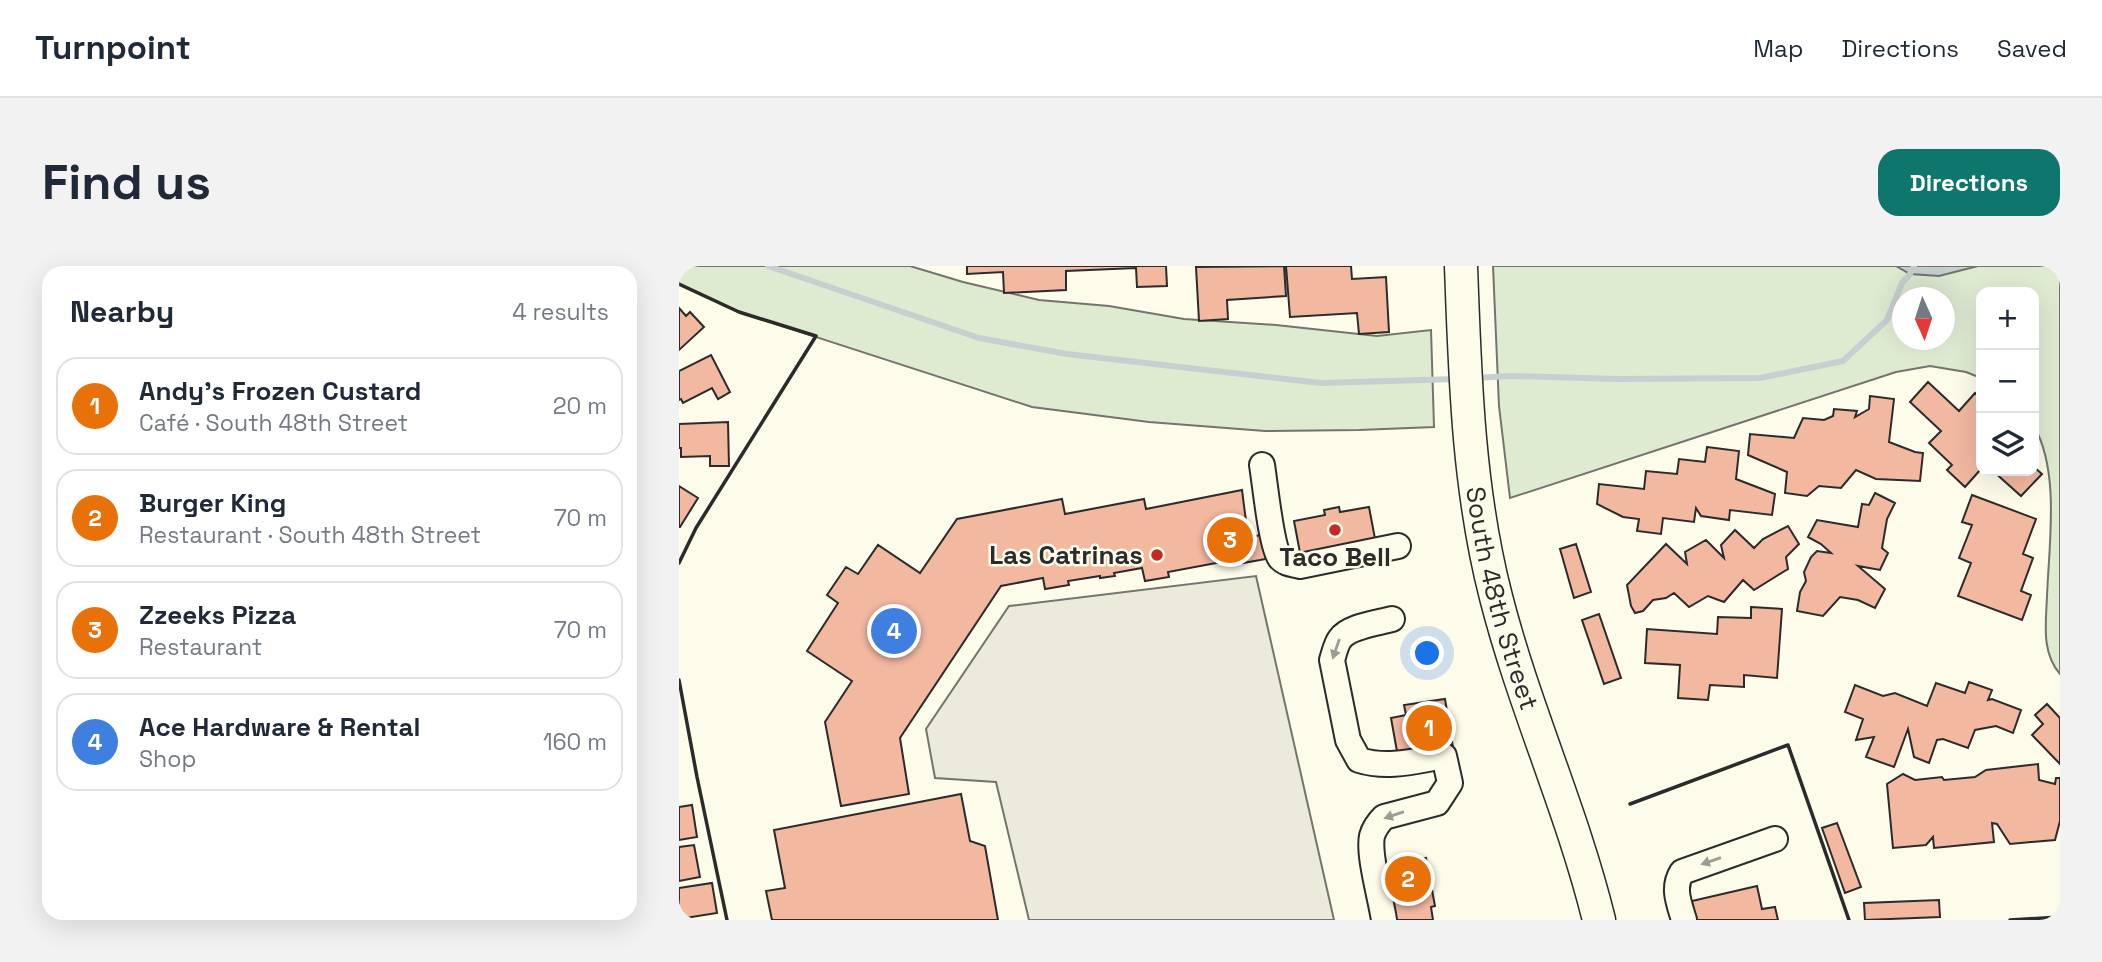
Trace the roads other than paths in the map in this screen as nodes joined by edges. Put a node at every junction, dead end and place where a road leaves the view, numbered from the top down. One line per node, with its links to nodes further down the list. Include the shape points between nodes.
1 (1461, 266): 7 (main road, South 48th Street, via 1475,494 1495,595)
2 (1262, 465): 3 (lane, via 1272,532 1280,557 1289,564 1300,566)
3 (1398, 546)
4 (1392, 619): 6 (lane, one-way to 6, via 1358,627 1340,638 1332,660 1348,740 1359,760 1375,765 1444,755 1450,783 1437,803 1384,817 1378,823 1372,837 1373,859)
5 (1775, 839): 8 (lane, one-way to 8, via 1682,872 1676,889)
6 (1384, 920)
7 (1599, 920)
8 (1684, 920)

